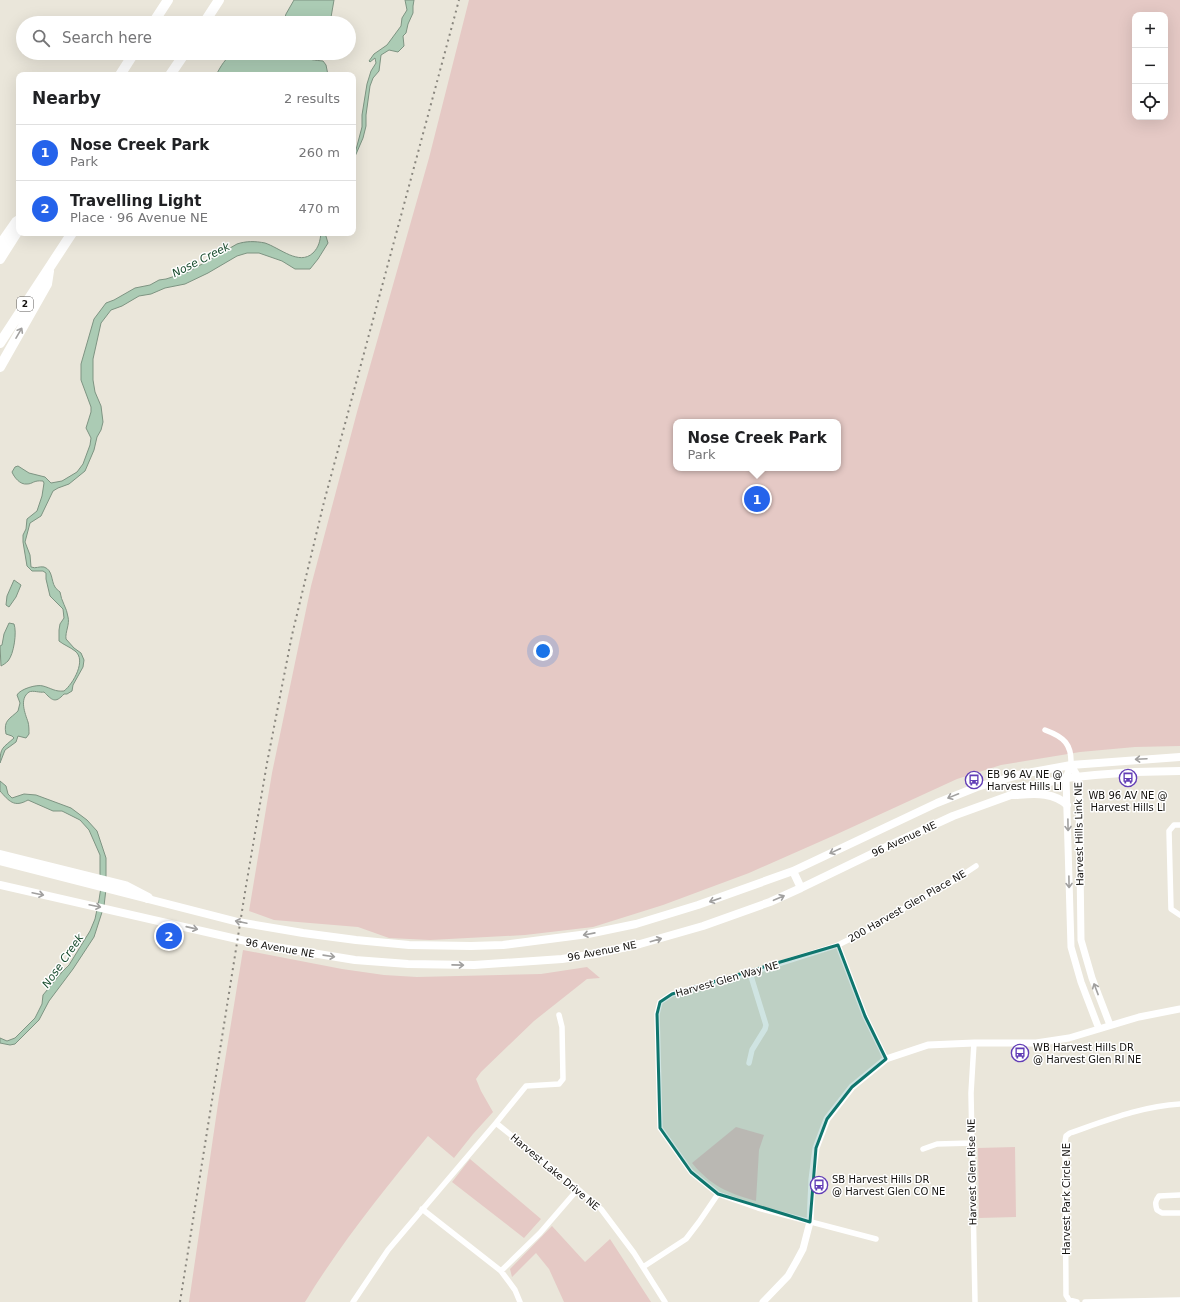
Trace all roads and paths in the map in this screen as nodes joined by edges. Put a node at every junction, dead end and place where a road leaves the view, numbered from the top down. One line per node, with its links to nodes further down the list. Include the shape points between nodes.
1 (168, 0): 3 (highway)
2 (219, 0): 4 (highway)
3 (158, 16)
4 (209, 16)
5 (130, 60): 7 (highway)
6 (180, 60): 8 (highway)
7 (122, 72)
8 (172, 72)
9 (16, 222): 12 (highway)
10 (16, 234): 13 (highway)
11 (70, 236): 14 (highway, 2)
12 (0, 244)
13 (0, 259)
14 (51, 266): 15 (highway, 2); 16 (highway, one-way to 14, via 47,284)
15 (0, 343)
16 (0, 367)
17 (1045, 730): 19 (street, via 1065,740 1072,754)
18 (1180, 757): 19 (main road, 96 Avenue NE, one-way to 19)
19 (1071, 765): 21 (street, Harvest Hills Link NE); 22 (street, Harvest Hills Link NE); 29 (main road, 96 Avenue NE, one-way to 29, via 1022,774 977,787 937,803)
20 (1180, 771): 21 (main road, 96 Avenue NE)
21 (1078, 777): 22 (main road, 96 Avenue NE); 39 (street, Harvest Hills Link NE, one-way to 21, via 1081,940)
22 (1066, 778): 23 (main road, 96 Avenue NE, via 1028,786); 24 (street, Harvest Hills Link NE)
23 (1011, 795): 24 (main road, via 1050,795); 32 (main road, 96 Avenue NE, via 953,816)
24 (1068, 805): 40 (street, Harvest Hills Link NE, one-way to 40, via 1071,947)
25 (1180, 825): 34 (street, via 1174,825 1169,831 1171,909)
26 (0, 855): 30 (highway)
27 (0, 861): 30 (main road)
28 (976, 866): 35 (street, 200 Harvest Glen Place NE, via 876,926)
29 (793, 871): 32 (main road); 33 (main road, 96 Avenue NE, one-way to 33, via 698,906 636,924 588,934 471,946 409,945 266,927)
30 (57, 872): 33 (highway, via 125,886)
31 (0, 885): 32 (main road, 96 Avenue NE, one-way to 32, via 263,945 355,960 474,965 562,959 640,944 689,930)
32 (802, 888)
33 (148, 898)
34 (1180, 915)
35 (838, 945): 36 (street, Harvest Glen Way NE); 42 (street, via 865,1016)
36 (750, 973): 43 (street, via 766,1025); 49 (street, Harvest Glen Way NE, via 672,994 660,1002 657,1014 660,1128 691,1172)
37 (1180, 1009): 39 (street)
38 (559, 1015): 45 (street, via 562,1027 563,1080 559,1084 526,1086)
39 (1110, 1025): 40 (street)
40 (1099, 1029): 41 (street, via 1069,1038 1036,1043)
41 (974, 1043): 42 (street, via 928,1045); 46 (street, Harvest Glen Rise NE)
42 (886, 1059): 53 (street, via 852,1087 827,1119 816,1148)
43 (748, 1063)
44 (1180, 1104): 63 (street, Harvest Park Circle NE, via 1162,1105 1110,1119 1066,1136 1066,1295 1069,1300)
45 (496, 1123): 48 (street, Harvest Lake Drive NE); 51 (street)
46 (972, 1143): 47 (street, via 937,1144); 62 (street, Harvest Glen Rise NE)
47 (923, 1149)
48 (578, 1189): 55 (street, Harvest Lake Drive NE, via 601,1210); 56 (street, via 540,1233)
49 (718, 1194): 53 (street, Harvest Glen Way NE); 55 (street, via 686,1239)
50 (1180, 1195): 52 (street, via 1159,1196 1155,1204 1162,1214)
51 (422, 1209): 56 (street); 59 (street, via 388,1250)
52 (1180, 1213)
53 (810, 1222): 54 (street, Harvest Glen Way NE); 58 (street, via 803,1249 796,1262)
54 (876, 1239)
55 (643, 1266): 61 (street, Harvest Lake Drive NE)
56 (501, 1271): 60 (street, via 515,1290)
57 (1180, 1300): 64 (street)
58 (767, 1301)
59 (353, 1302)
60 (520, 1302)
61 (665, 1302)
62 (975, 1302)
63 (1077, 1302)
64 (1085, 1302)

